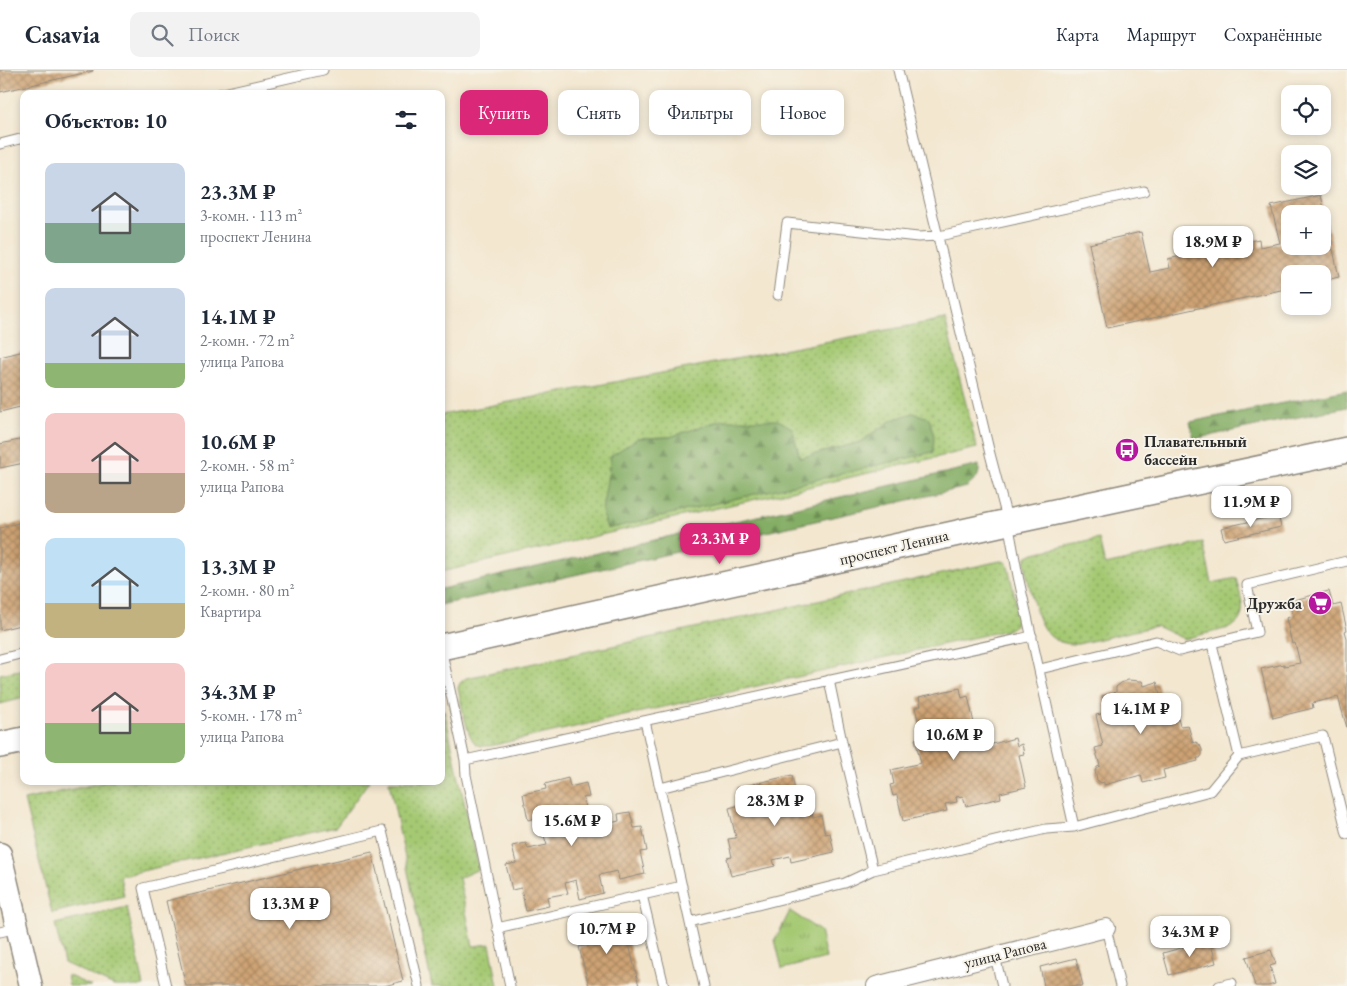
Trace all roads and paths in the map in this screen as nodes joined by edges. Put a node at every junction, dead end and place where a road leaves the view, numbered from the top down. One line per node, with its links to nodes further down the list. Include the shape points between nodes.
1 (323, 70): 3 (lane)
2 (898, 70): 7 (lane)
3 (236, 90)
4 (20, 139): 5 (lane)
5 (0, 144)
6 (1144, 191): 7 (lane)
7 (939, 236): 8 (lane, via 918,237 787,223); 10 (lane)
8 (778, 295)
9 (1347, 450): 10 (main road, проспект Ленина)
10 (1008, 522): 12 (lane); 14 (main road, проспект Ленина)
11 (1347, 561): 13 (lane, via 1246,585 1257,632)
12 (1032, 636): 18 (lane); 19 (lane)
13 (1212, 644): 18 (lane, via 1180,651 1156,641); 24 (lane)
14 (445, 647)
15 (20, 654): 16 (lane)
16 (0, 659)
17 (445, 667): 25 (lane)
18 (1040, 669): 27 (lane)
19 (829, 680): 20 (lane); 22 (lane)
20 (645, 721): 25 (lane); 26 (lane)
21 (20, 741): 23 (main road)
22 (842, 742): 26 (lane); 30 (lane)
23 (0, 745)
24 (1239, 756): 27 (lane, via 1210,791); 28 (lane, via 1323,736)
25 (465, 760): 34 (lane)
26 (660, 788): 31 (lane)
27 (1074, 827): 30 (lane, via 1046,829)
28 (1347, 834)
29 (0, 854): 36 (street)
30 (873, 870): 33 (lane, via 844,883)
31 (682, 886): 32 (lane); 33 (lane)
32 (642, 895): 34 (lane); 43 (lane)
33 (690, 922): 44 (lane)
34 (497, 928): 42 (lane)
35 (1106, 928): 37 (street, улица Рапова); 47 (lane)
36 (9, 930): 39 (street)
37 (995, 956): 45 (street, улица Рапова); 46 (lane)
38 (1232, 983): 48 (lane)
39 (31, 986)
40 (166, 986): 41 (lane, via 142,888 382,831)
41 (419, 986)
42 (510, 986)
43 (664, 986)
44 (704, 986)
45 (876, 986)
46 (1002, 986)
47 (1120, 986)
48 (1219, 986)

